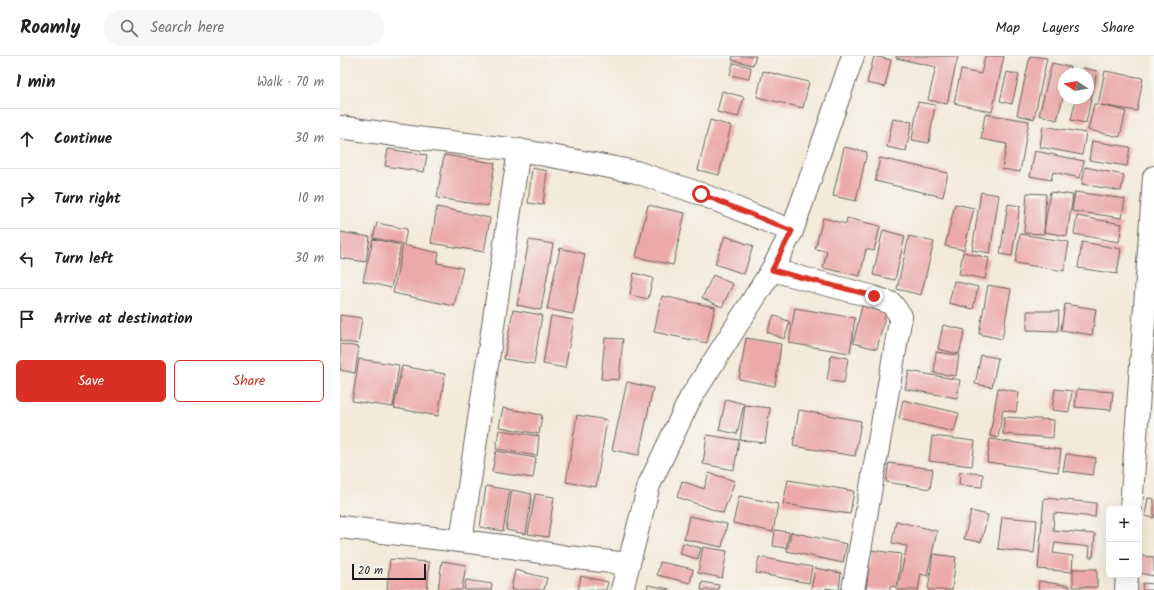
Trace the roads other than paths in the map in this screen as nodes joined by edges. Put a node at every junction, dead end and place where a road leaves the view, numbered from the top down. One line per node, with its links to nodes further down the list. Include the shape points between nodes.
1 (853, 56): 5 (street)
2 (340, 127): 3 (street)
3 (519, 150): 5 (street, via 636,172 701,194); 9 (street)
4 (1154, 177): 7 (street)
5 (792, 231): 6 (street)
6 (772, 270): 10 (street, via 690,399 649,485); 13 (street, via 874,296 891,304 901,316)
7 (1131, 506)
8 (340, 526): 9 (street)
9 (461, 541): 10 (street)
10 (628, 564): 12 (street)
11 (1127, 578): 14 (street)
12 (622, 590)
13 (853, 590)
14 (1126, 590)

